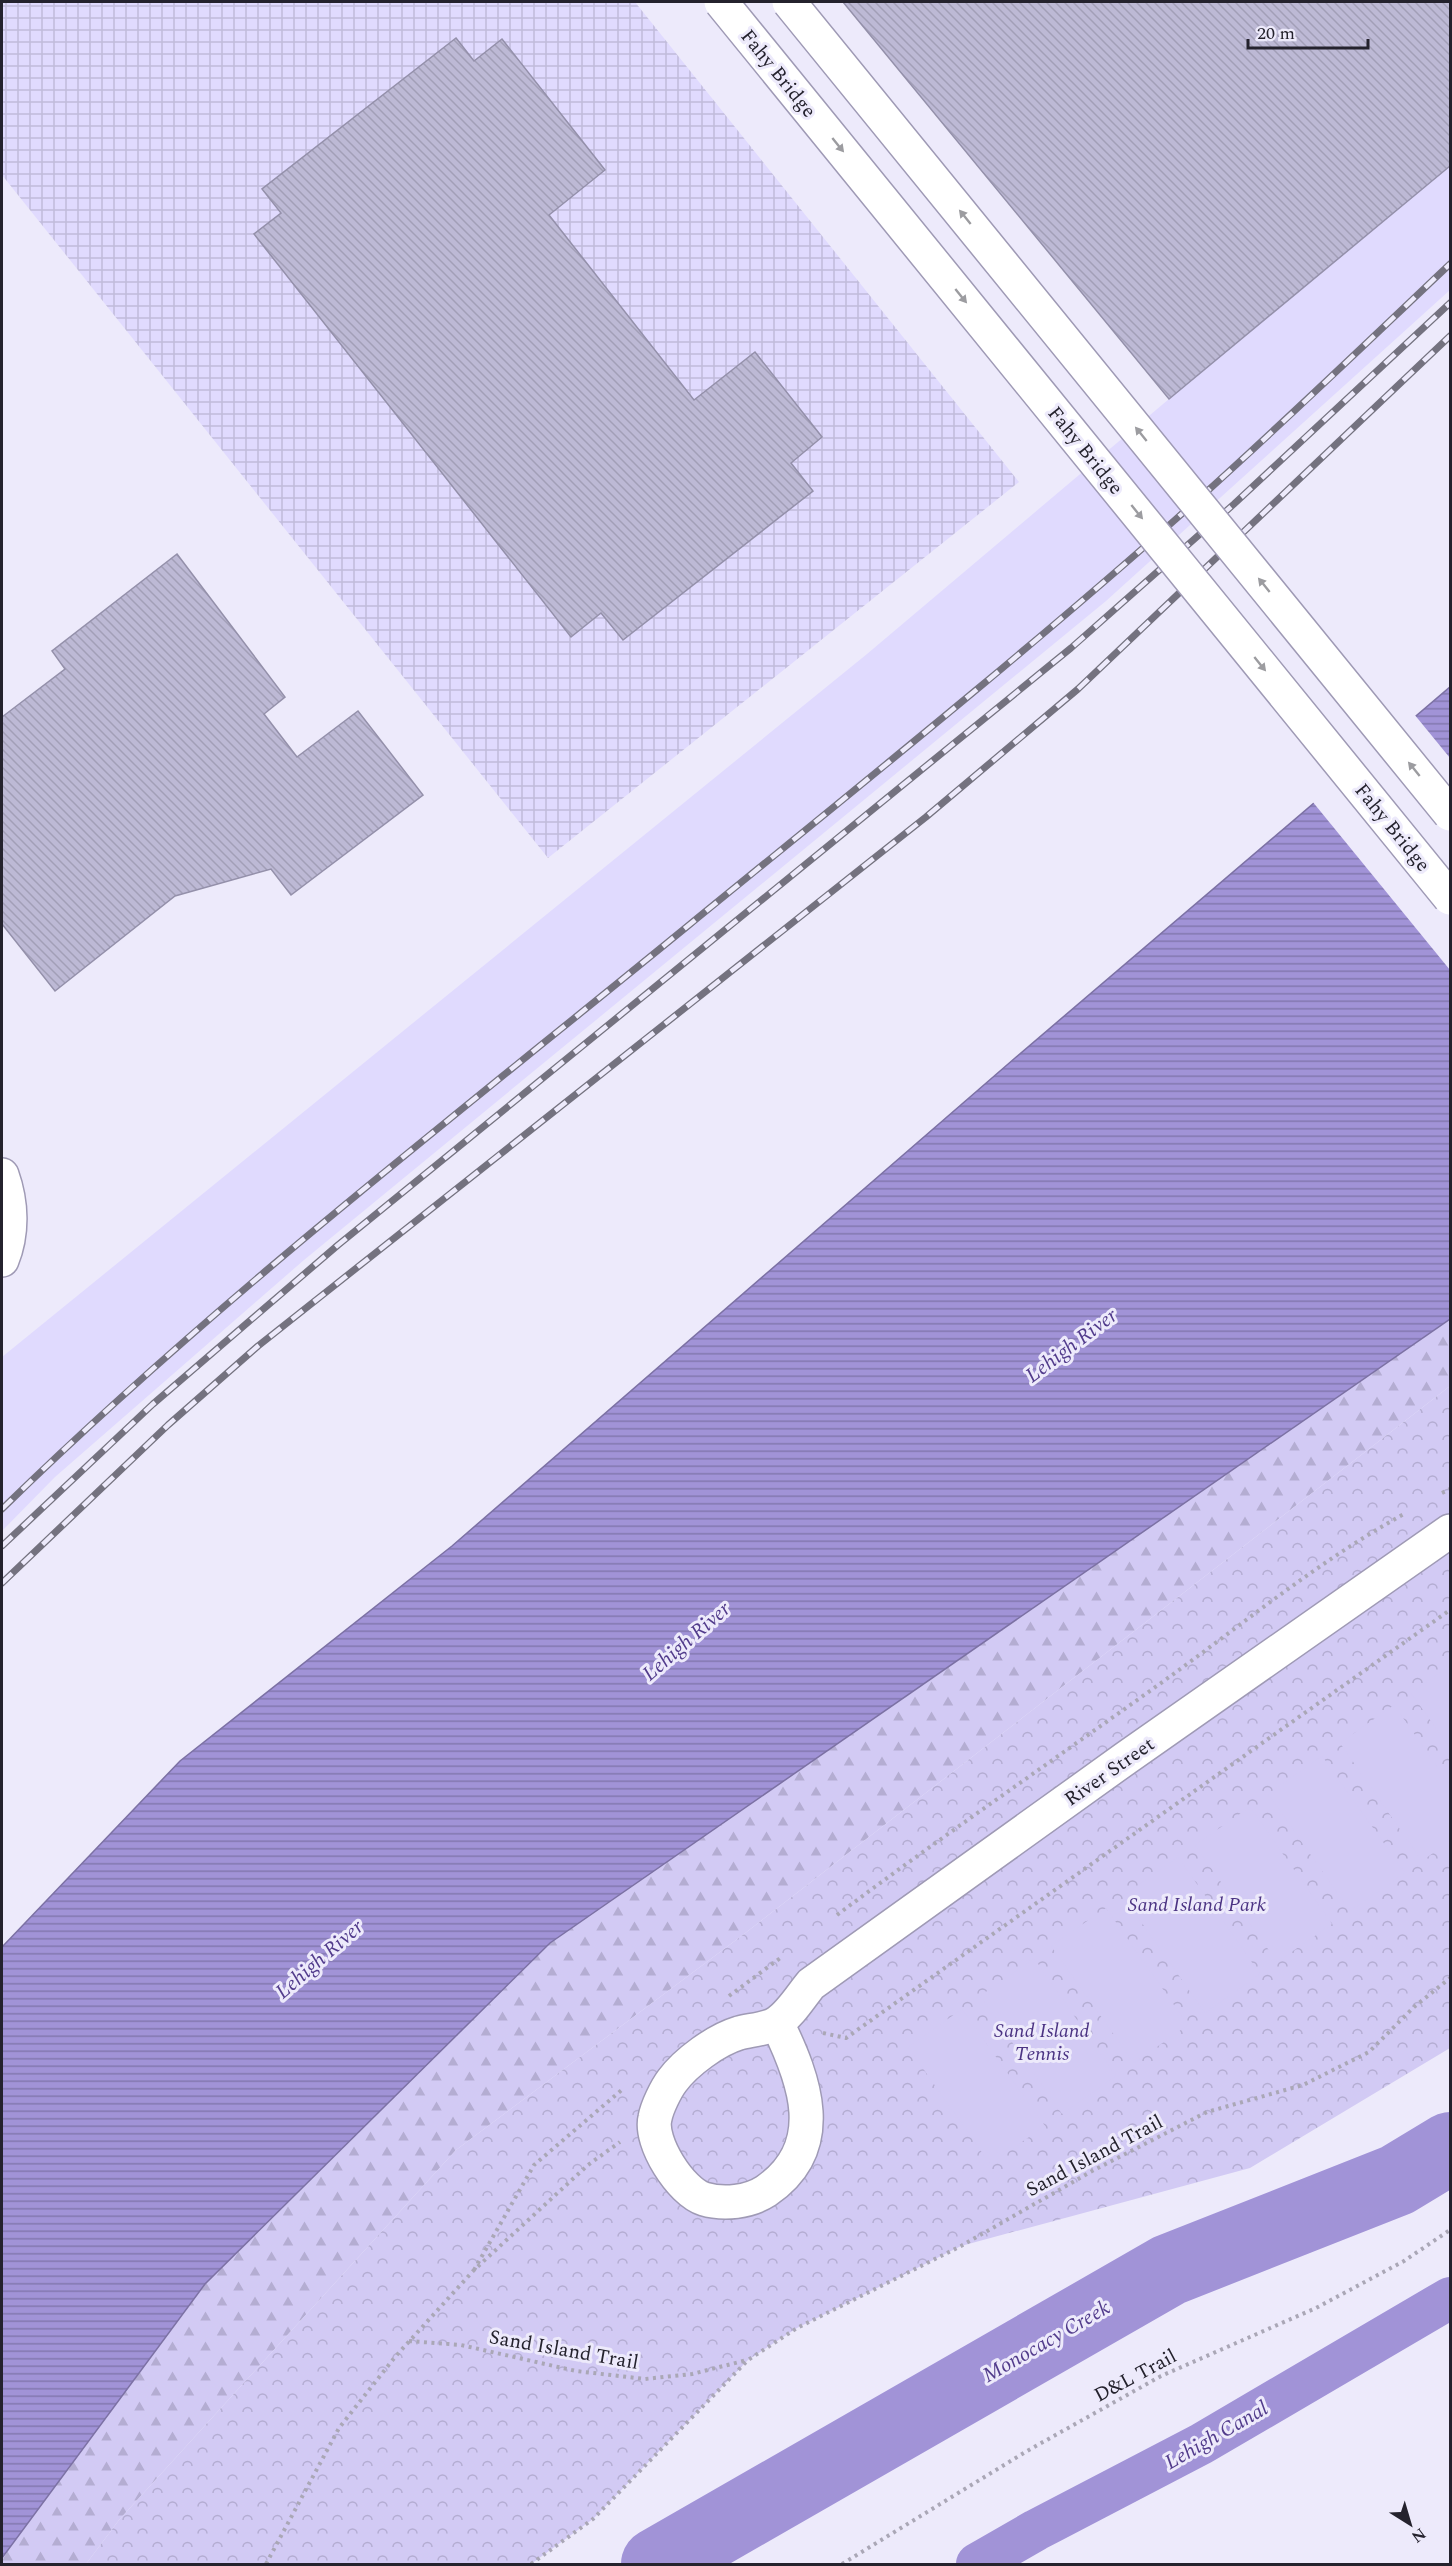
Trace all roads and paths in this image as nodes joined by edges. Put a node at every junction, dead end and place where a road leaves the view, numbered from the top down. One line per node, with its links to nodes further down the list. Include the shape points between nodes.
1 (721, 2): 4 (main road, Fahy Bridge, one-way to 4, bridge)
2 (789, 2): 3 (main road, one-way to 2, bridge)
3 (1450, 814)
4 (1450, 898)
5 (2, 1175): 6 (main road, via 6,1188)
6 (6, 1245)
7 (1450, 1531): 10 (main road, River Street, via 811,1984)
8 (1450, 1610): 10 (path, via 846,2038)
9 (1450, 1978): 14 (path, Sand Island Trail, via 1369,2052 1303,2085 1206,2112 961,2246 797,2328)
10 (777, 2023): 11 (main road, via 735,2034 701,2054 672,2080); 11 (main road, via 802,2079 806,2121 803,2142 793,2164 778,2182 756,2197 729,2202 703,2199 670,2170)
11 (654, 2119): 13 (path, via 579,2173 474,2270)
12 (1450, 2230): 17 (path, D&L Trail, via 1404,2262 1316,2308 1161,2376 1027,2451)
13 (410, 2342): 14 (path, Sand Island Trail, via 461,2345 576,2371 645,2379 692,2374); 15 (path, via 339,2428)
14 (748, 2360): 16 (path, Sand Island Trail, via 593,2519)
15 (266, 2565)
16 (531, 2565)
17 (842, 2565)

